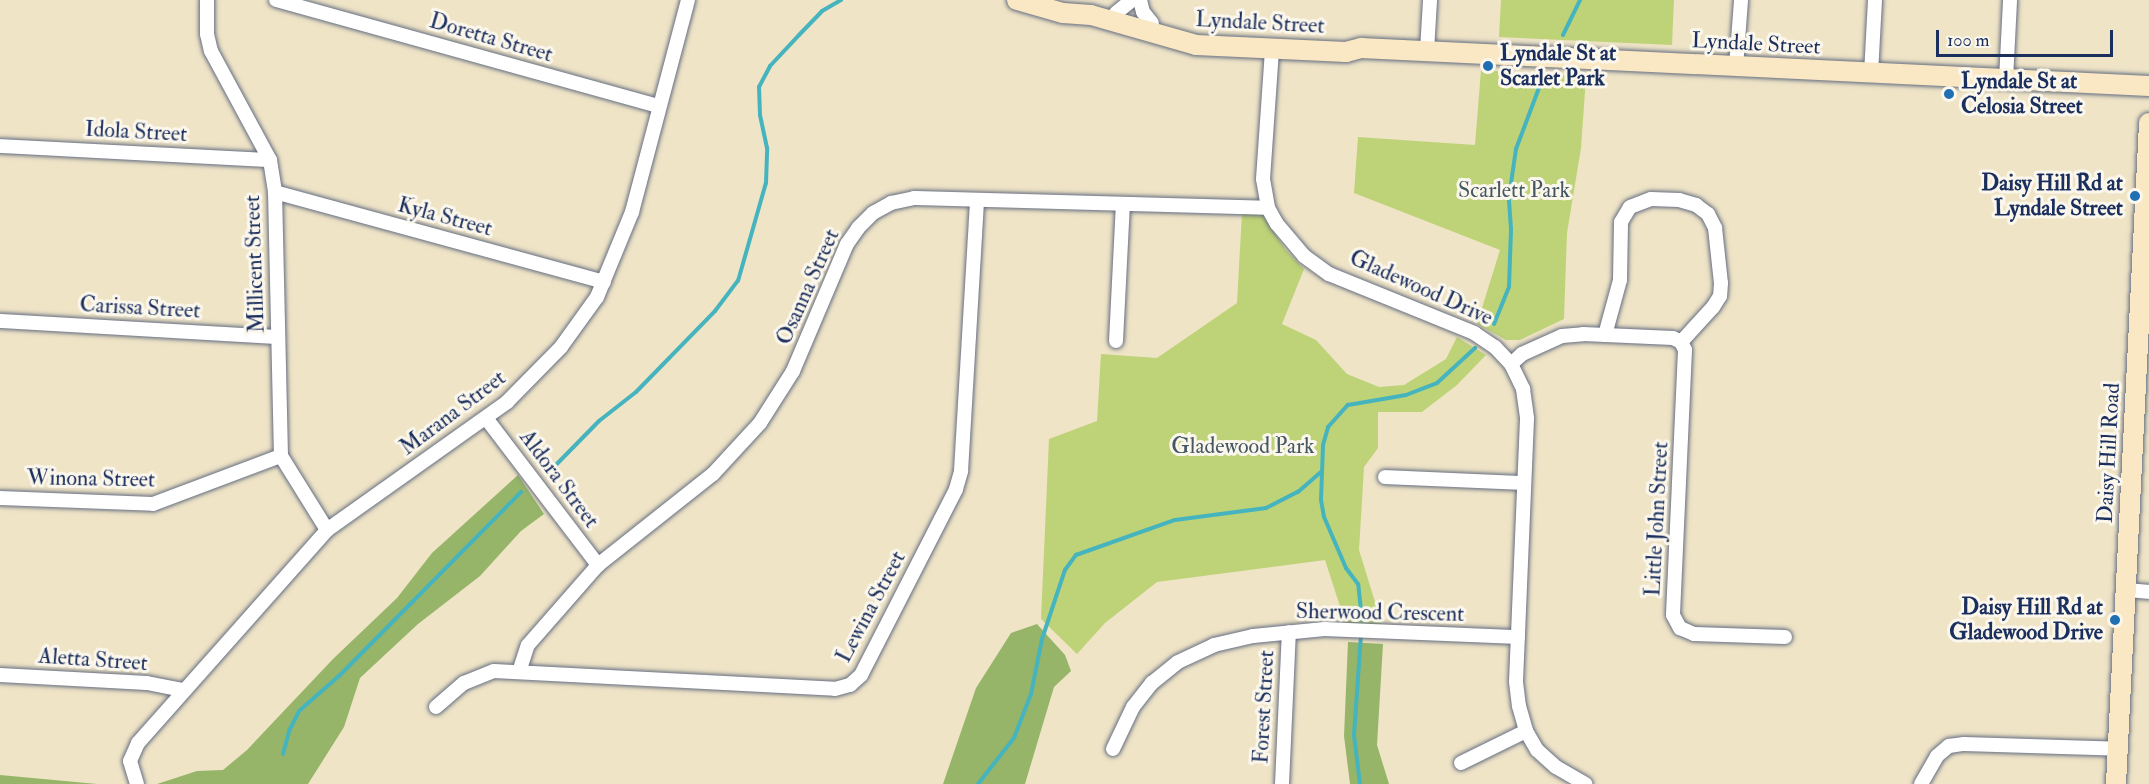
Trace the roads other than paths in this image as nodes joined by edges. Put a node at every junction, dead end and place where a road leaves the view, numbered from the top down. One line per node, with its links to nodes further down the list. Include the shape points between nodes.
1 (207, 0): 23 (street, Millicent Street, via 211,51)
2 (276, 0): 20 (street, Doretta Street)
3 (688, 0): 20 (street, Marana Street)
4 (1017, 0): 14 (street, Lyndale Street, via 1063,13 1115,21 1180,42)
5 (1041, 0): 12 (street, Lyndale Street)
6 (1132, 0): 12 (street)
7 (1140, 0): 13 (street, via 1143,12)
8 (1430, 0): 15 (street)
9 (1741, 0): 16 (street)
10 (1875, 0): 17 (street)
11 (2010, 0): 18 (street)
12 (1116, 13): 13 (street, Lyndale Street)
13 (1152, 22): 14 (street, Lyndale Street, via 1186,33)
14 (1272, 44): 15 (street, Lyndale Street, via 1346,52 1361,48); 27 (street, Gladewood Drive, via 1263,179)
15 (1427, 51): 16 (street, Lyndale Street)
16 (1737, 67): 17 (street, Lyndale Street)
17 (1871, 74): 18 (street, Lyndale Street)
18 (2006, 80): 19 (street, Lyndale Street)
19 (2149, 86)
20 (659, 106): 28 (street, Marana Street, via 632,212)
21 (2149, 123): 42 (street, Daisy Hill Road)
22 (0, 146): 23 (street, Idola Street)
23 (270, 160): 24 (street, Millicent Street)
24 (275, 192): 28 (street, Kyla Street); 31 (street, Millicent Street)
25 (977, 200): 26 (street, Osanna Street); 41 (street, Osanna Street, via 914,198 891,203 873,213 848,244 793,371 760,423 713,474); 47 (street, Lewina Street, via 962,471 957,489 861,675 850,686 834,689)
26 (1123, 204): 27 (street, Osanna Street); 32 (street)
27 (1268, 208): 34 (street, Gladewood Drive, via 1304,256 1329,274 1474,333)
28 (604, 282): 35 (street, Marana Street, via 561,347)
29 (0, 321): 31 (street, Carissa Street)
30 (1605, 335): 33 (street, via 1673,338); 33 (street, via 1620,280 1621,222 1630,207 1651,199 1679,200 1708,214 1715,228 1721,283 1720,296 1713,307); 34 (street, via 1562,336)
31 (278, 337): 36 (street, Millicent Street)
32 (1116, 341)
33 (1681, 342): 45 (street, Little John Street, via 1685,350 1673,615 1680,628 1694,634)
34 (1511, 363): 38 (street, Gladewood Drive, via 1523,389 1527,419)
35 (486, 418): 40 (street, Marana Street); 41 (street, Aldora Street)
36 (282, 456): 39 (street, Winona Street, via 153,504); 40 (street, Millicent Street)
37 (1385, 477): 38 (street)
38 (1524, 483): 46 (street, Gladewood Drive)
39 (0, 498)
40 (327, 530): 49 (street, Marana Street)
41 (598, 565): 47 (street, Osanna Street, via 528,645)
42 (2127, 590): 43 (street); 53 (street, Daisy Hill Road)
43 (2149, 592)
44 (1289, 632): 46 (street, Sherwood Crescent, via 1325,629); 52 (street, Sherwood Crescent, via 1214,645 1178,662 1152,683 1133,707); 56 (street, Forest Street)
45 (1785, 637)
46 (1518, 638): 51 (street, Gladewood Drive, via 1518,706)
47 (519, 672): 50 (street, Lewina Street, via 478,675)
48 (0, 675): 49 (street, Aletta Street, via 147,683)
49 (183, 690): 55 (street, Marana Street, via 138,743 130,761)
50 (436, 707)
51 (1526, 731): 54 (street); 57 (street, Gladewood Drive, via 1537,750 1556,767)
52 (1113, 749)
53 (2119, 749): 58 (street, via 1949,746 1937,756); 59 (street, Daisy Hill Road)
54 (1461, 763)
55 (137, 784)
56 (1282, 784)
57 (1586, 784)
58 (1921, 784)
59 (2116, 784)

